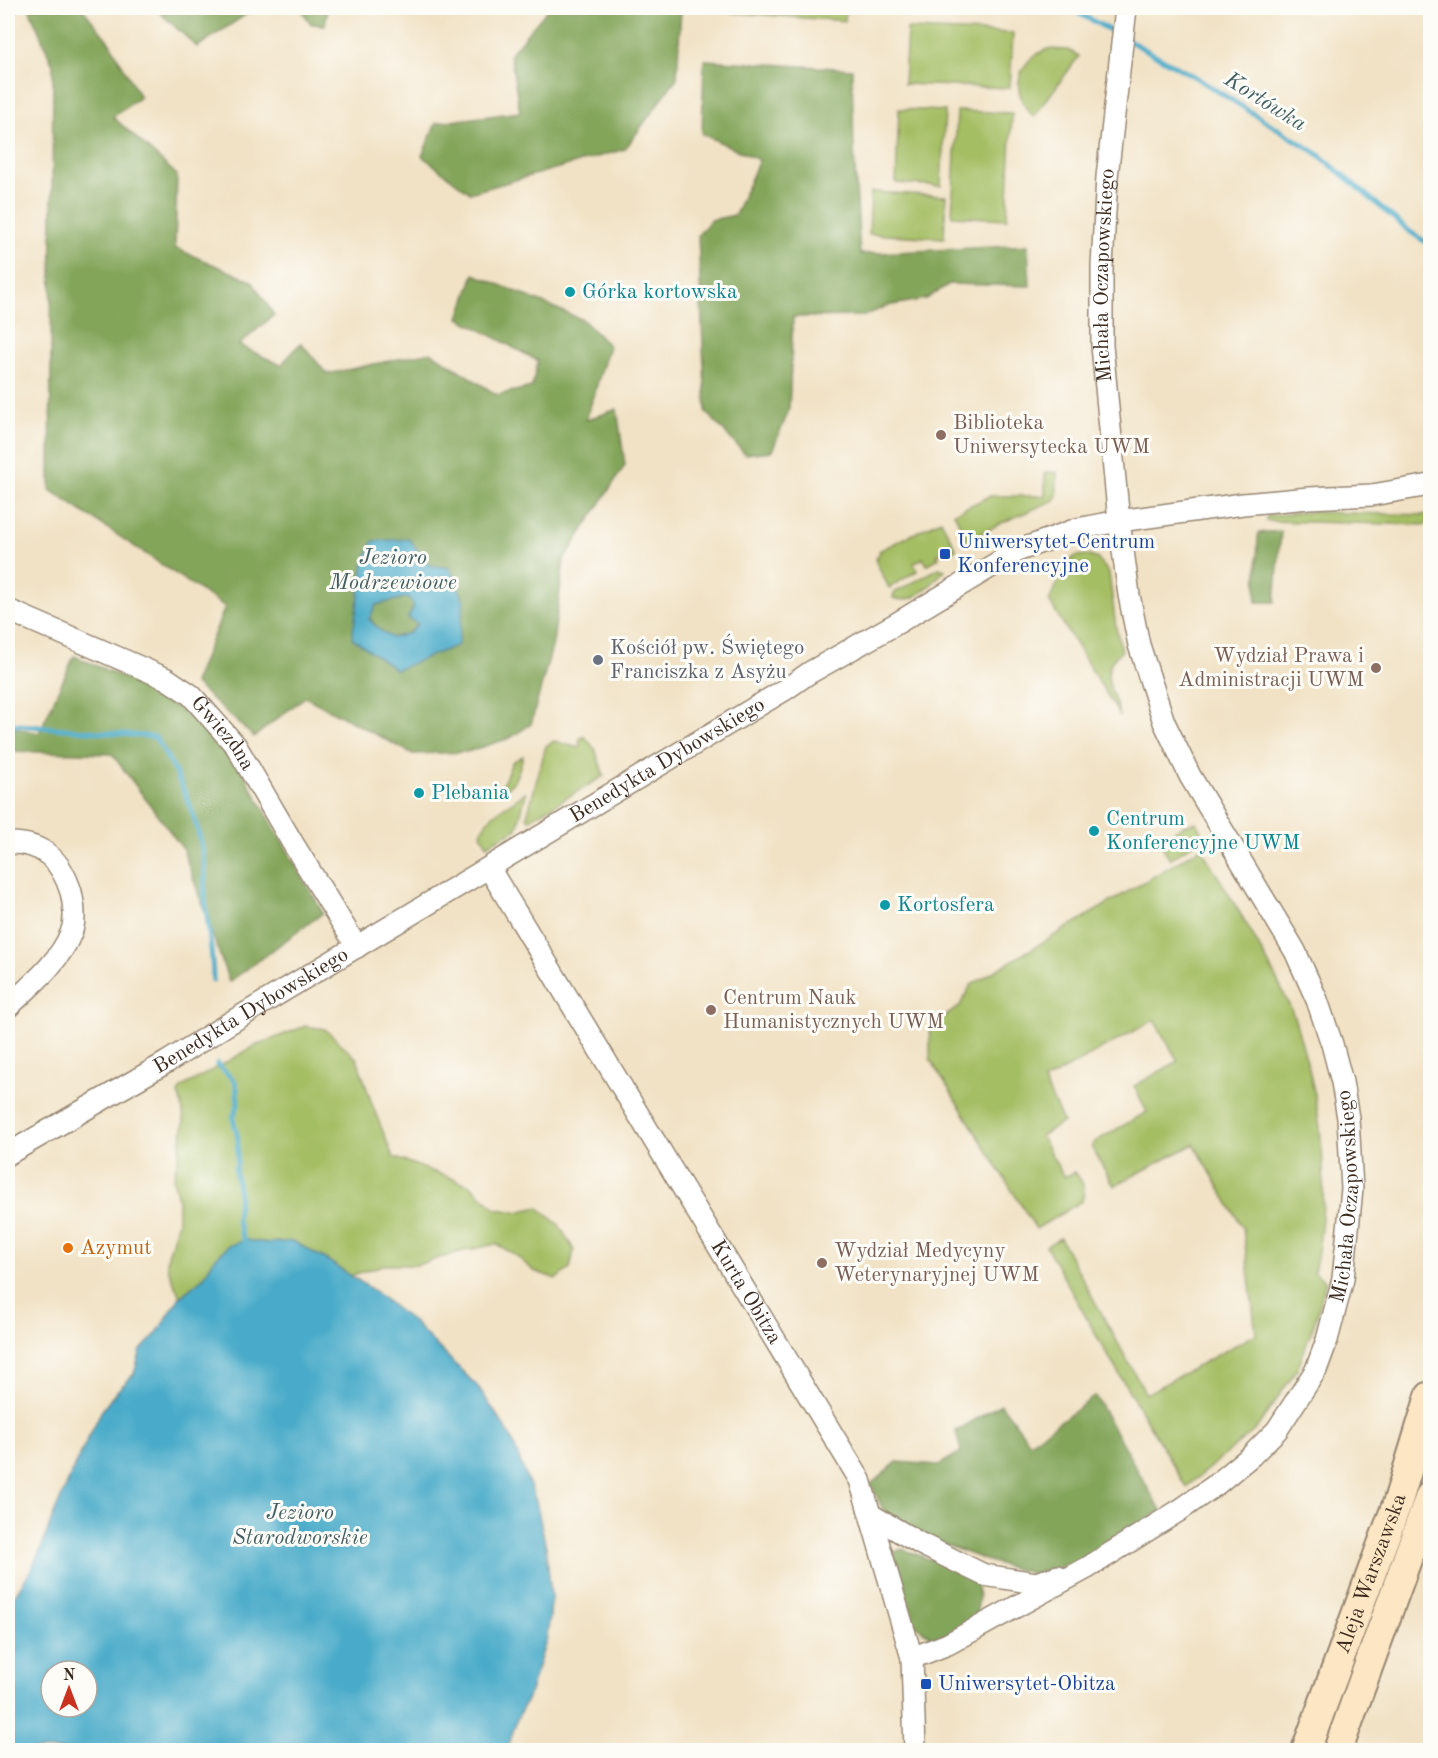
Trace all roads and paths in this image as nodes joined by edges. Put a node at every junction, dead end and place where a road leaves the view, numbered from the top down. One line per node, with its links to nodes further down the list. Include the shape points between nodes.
1 (1126, 8): 5 (street, Michała Oczapowskiego, via 1107,177 1102,266 1102,346)
2 (1431, 485): 3 (street, Benedykta Dybowskiego)
3 (1372, 495): 4 (street, Benedykta Dybowskiego); 5 (street, Benedykta Dybowskiego, via 1243,504)
4 (1431, 501)
5 (1119, 521): 8 (street, Benedykta Dybowskiego, via 1077,529 1017,551); 15 (street, Michała Oczapowskiego, via 1139,645 1164,722 1196,786 1295,951 1324,1020 1342,1082 1352,1189 1343,1279 1328,1340 1316,1371 1276,1430 1217,1484)
6 (8, 610): 9 (street, Gwiezdna, via 167,679 191,695 236,746)
7 (8, 843): 10 (street, via 38,848 59,863 75,906 72,931 59,956)
8 (489, 868): 9 (street, Benedykta Dybowskiego); 14 (street, Kurta Obitza, via 852,1465)
9 (357, 947): 11 (street, Benedykta Dybowskiego)
10 (8, 1007)
11 (8, 1154)
12 (1431, 1396): 18 (main road, Aleja Warszawska, via 1398,1501)
13 (1431, 1496): 19 (main road, Aleja Warszawska)
14 (871, 1515): 15 (street, Michała Oczapowskiego, via 984,1575 1036,1582); 16 (street, Kurta Obitza)
15 (1087, 1568): 16 (street, Michała Oczapowskiego, via 948,1644)
16 (912, 1658): 17 (street, Kurta Obitza)
17 (915, 1750)
18 (1306, 1750)
19 (1338, 1750)

